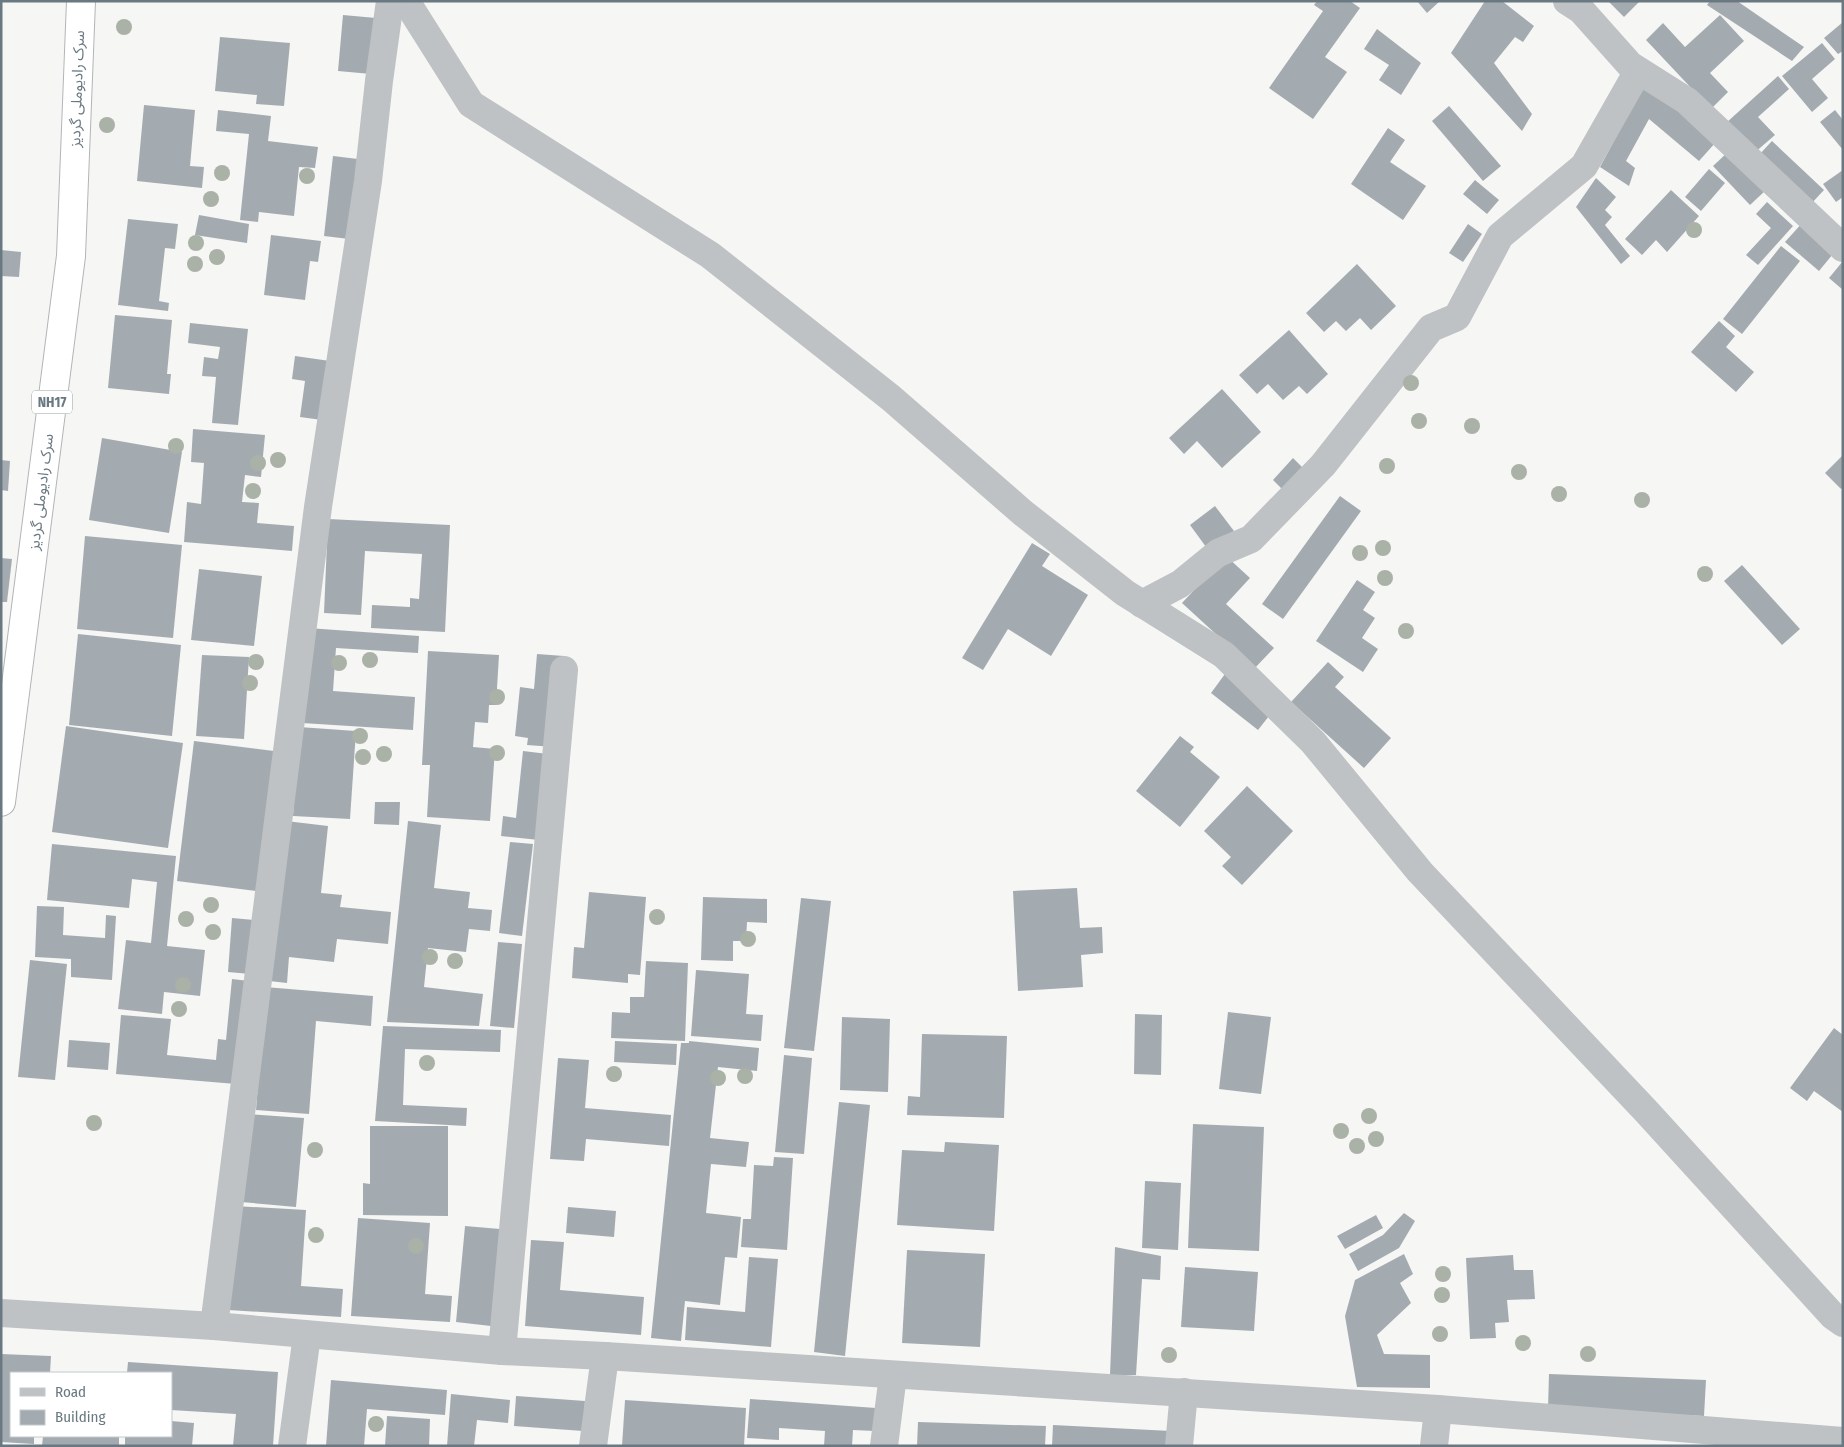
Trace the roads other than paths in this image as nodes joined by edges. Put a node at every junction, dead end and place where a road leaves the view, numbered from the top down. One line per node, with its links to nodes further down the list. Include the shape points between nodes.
1 (81, 1): 9 (highway, سرک رادیوملی گردیز / NH17, via 71,256)
2 (390, 1): 12 (street, via 368,181 317,517)
3 (406, 1): 7 (street, via 471,104 710,255 891,398 1023,513)
4 (1567, 1): 5 (street, via 1581,10)
5 (1638, 71): 6 (street, via 1687,102); 7 (street, via 1584,166 1500,236 1458,317 1431,328 1323,465 1251,538 1218,553 1180,584)
6 (1843, 248)
7 (1142, 604): 11 (street, via 1224,655 1313,742 1420,872 1833,1316)
8 (564, 670): 14 (street)
9 (1, 802)
10 (1, 1313): 12 (street)
11 (1843, 1323)
12 (214, 1326): 13 (street)
13 (307, 1335): 14 (street); 21 (street)
14 (502, 1351): 15 (street)
15 (605, 1356): 16 (street); 22 (street)
16 (893, 1375): 17 (street); 23 (street)
17 (1184, 1392): 18 (street); 24 (street)
18 (1438, 1409): 19 (street); 25 (street)
19 (1696, 1438): 20 (street)
20 (1843, 1441)
21 (292, 1446)
22 (593, 1446)
23 (884, 1446)
24 (1179, 1446)
25 (1434, 1446)

